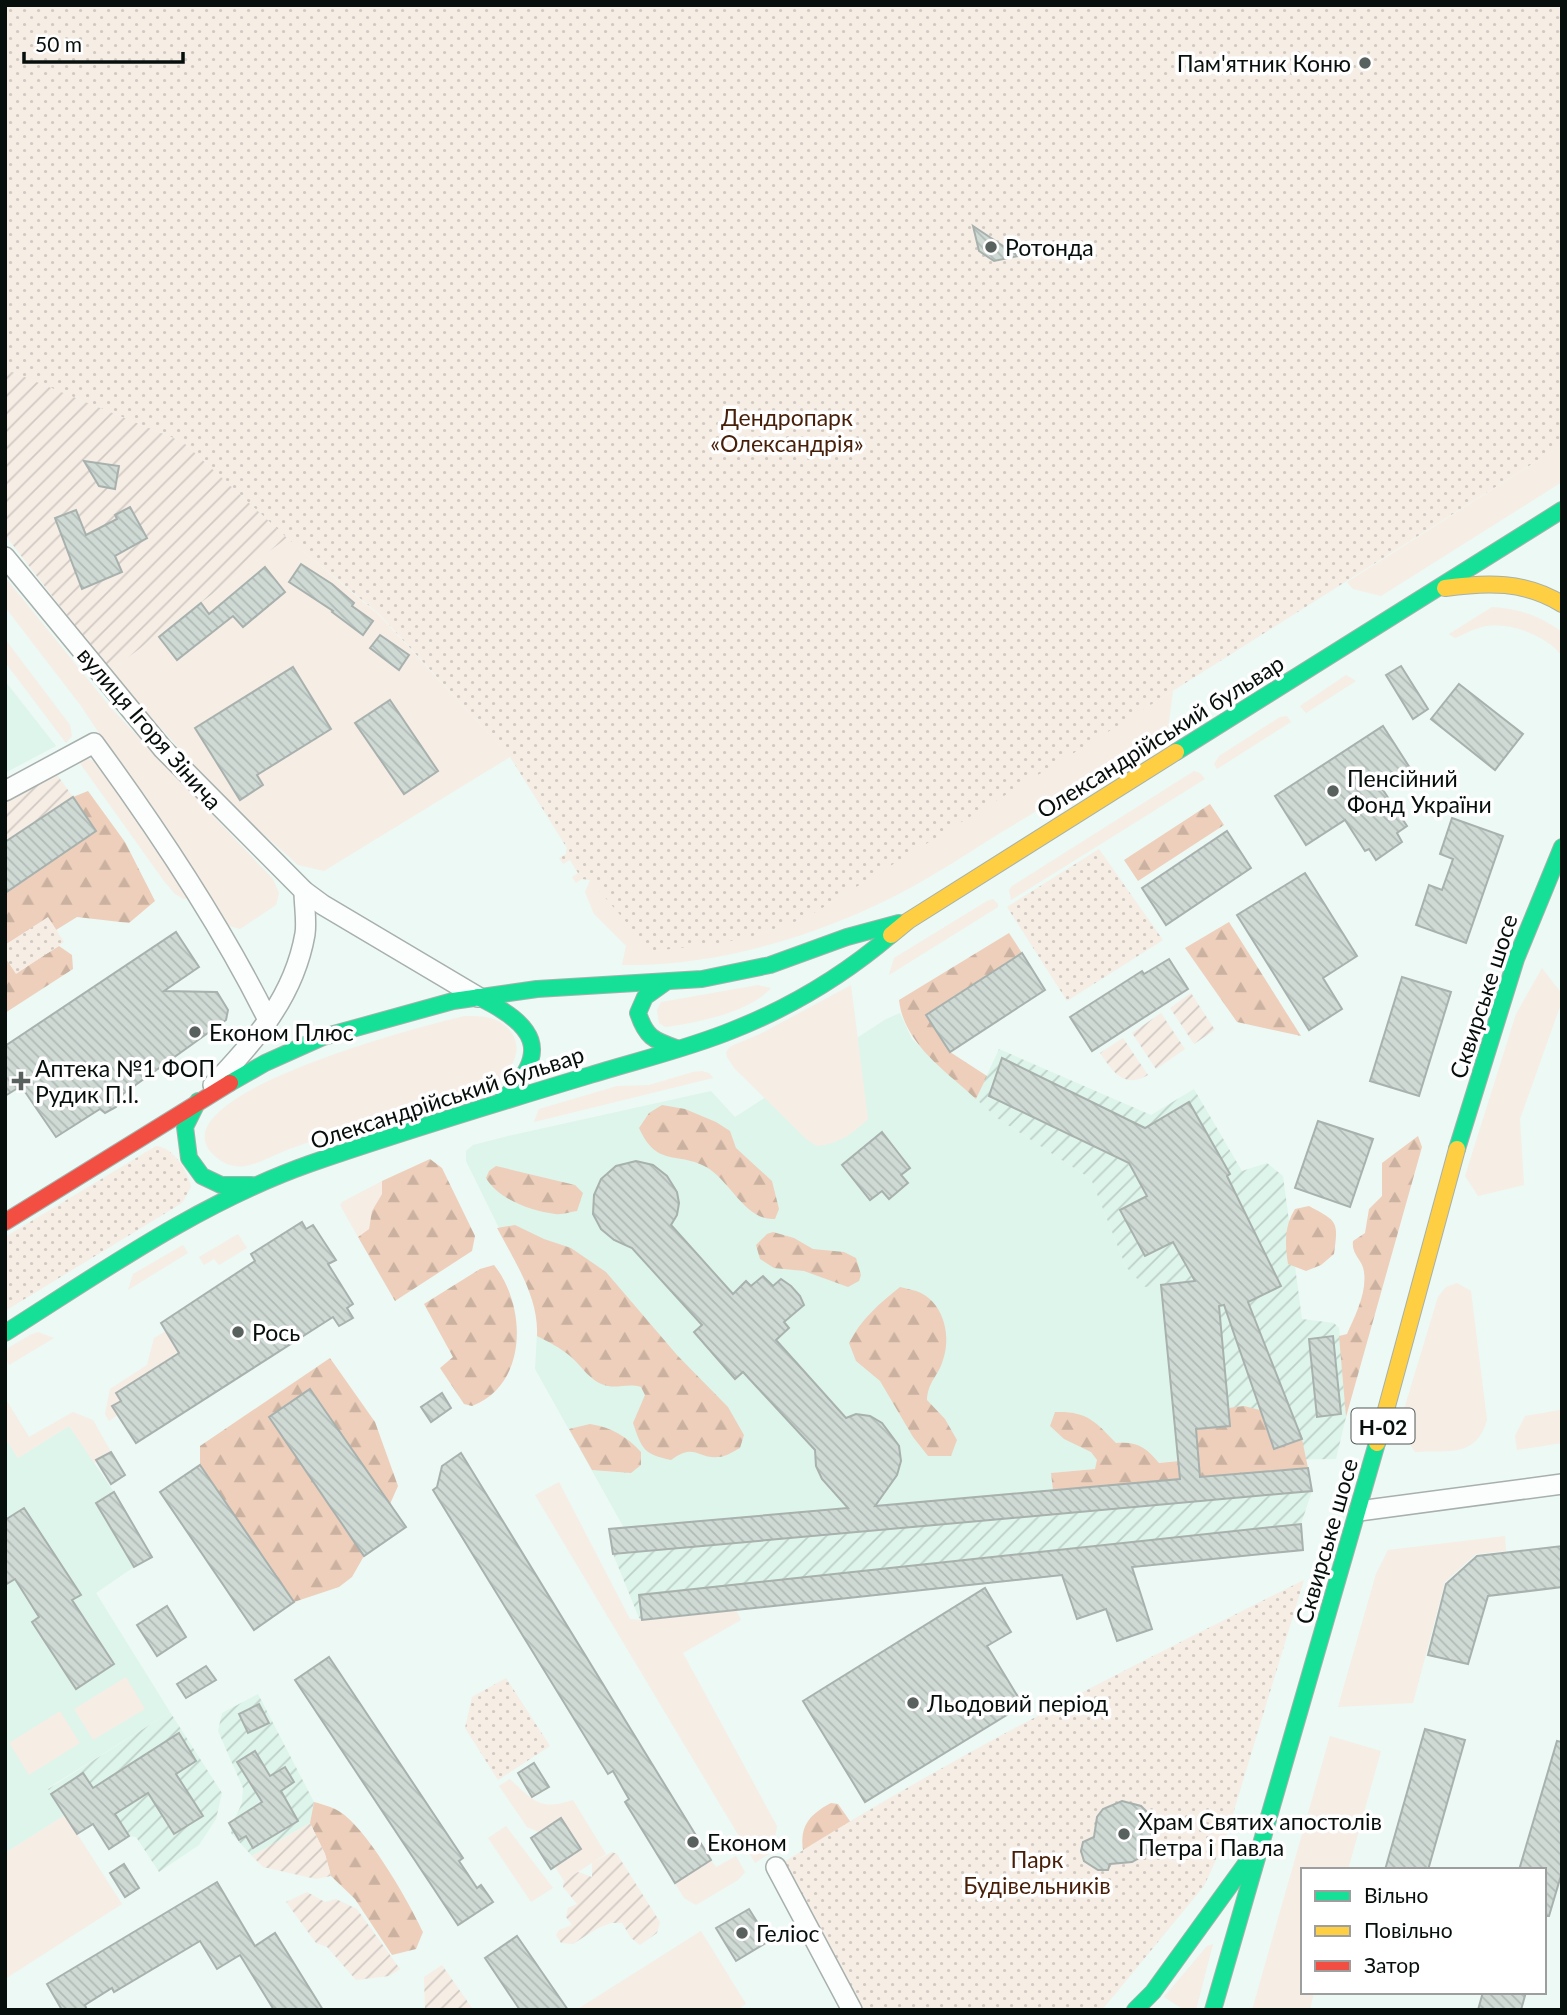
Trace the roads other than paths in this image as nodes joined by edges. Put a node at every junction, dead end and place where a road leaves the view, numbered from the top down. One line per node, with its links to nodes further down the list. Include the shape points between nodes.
1 (1562, 510): 3 (main road, Олександрійський бульвар)
2 (5, 556): 7 (street, вулиця Ігоря Зінича, via 163,750)
3 (1436, 590): 4 (main road, Олександрійський бульвар, via 1514,584); 8 (main road, Олександрійський бульвар)
4 (1562, 604)
5 (5, 791): 11 (street, via 94,743 159,838)
6 (1562, 847): 19 (main road, Сквирське шосе / Н-02, via 1516,959 1490,1039)
7 (304, 891): 10 (street, вулиця Ігоря Зінича); 11 (street, via 302,944 292,979)
8 (908, 921): 9 (main road, Олександрійський бульвар, via 770,965); 12 (main road, Олександрійський бульвар, via 860,961 789,1005 731,1031)
9 (666, 982): 10 (main road, Олександрійський бульвар); 12 (main road, via 645,997 638,1013 654,1040)
10 (478, 997): 13 (main road, Олександрійський бульвар, via 323,1037); 14 (main road, via 520,1022 533,1052 530,1068 517,1087)
11 (268, 1020): 13 (street, via 253,1043)
12 (676, 1048): 14 (main road, Олександрійський бульвар)
13 (198, 1101): 15 (main road, via 185,1127 189,1158 202,1176 221,1185); 16 (main road, Олександрійський бульвар)
14 (497, 1104): 15 (main road, Олександрійський бульвар)
15 (254, 1185): 17 (main road, Олександрійський бульвар, via 189,1217)
16 (5, 1222)
17 (5, 1333)
18 (1562, 1484): 19 (street)
19 (1359, 1511): 20 (main road, Сквирське шосе / Н-02)
20 (1259, 1846): 23 (main road, via 1153,1992); 24 (main road, Сквирське шосе / Н-02)
21 (776, 1867): 22 (street)
22 (852, 2010)
23 (1135, 2010)
24 (1213, 2010)

